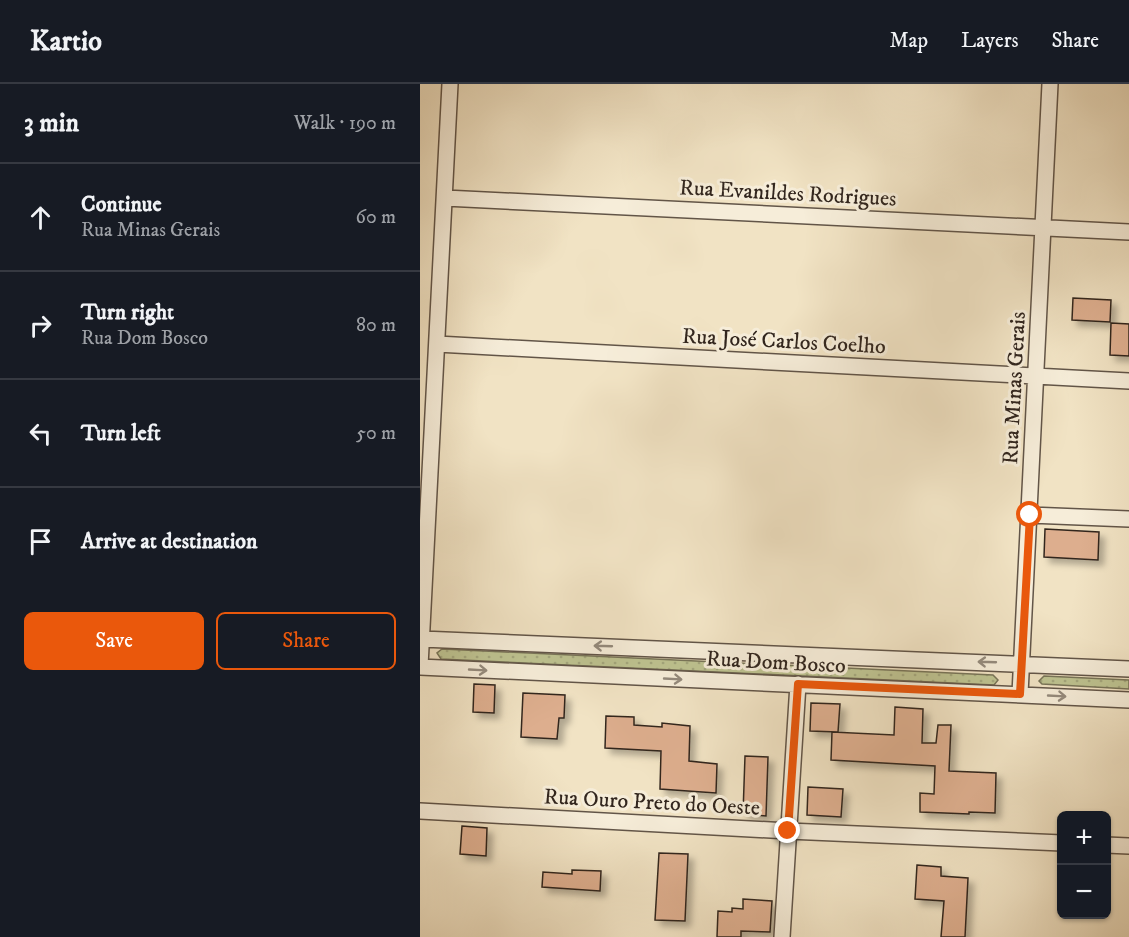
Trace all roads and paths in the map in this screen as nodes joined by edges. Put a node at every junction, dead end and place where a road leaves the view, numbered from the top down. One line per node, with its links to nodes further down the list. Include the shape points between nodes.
1 (450, 84): 3 (street)
2 (1050, 84): 4 (street, Rua Minas Gerais)
3 (445, 198): 4 (street, Rua Evanildes Rodrigues); 6 (street)
4 (1043, 226): 5 (street, Rua Evanildes Rodrigues); 7 (street, Rua Minas Gerais)
5 (1129, 232)
6 (437, 344): 7 (street, Rua José Carlos Coelho); 11 (street)
7 (1036, 377): 8 (street, Rua José Carlos Coelho); 9 (street, Rua Minas Gerais)
8 (1129, 381)
9 (1030, 515): 10 (street); 12 (street, Rua Minas Gerais)
10 (1129, 519)
11 (422, 639): 12 (street, Rua Dom Bosco, one-way to 11); 13 (street)
12 (1022, 664): 14 (street, Rua Dom Bosco); 16 (street, Rua Minas Gerais)
13 (420, 666): 15 (street, Rua Dom Bosco, one-way to 15)
14 (1129, 669)
15 (798, 684): 16 (street, Rua Dom Bosco); 19 (street)
16 (1020, 694): 17 (street, Rua Dom Bosco, one-way to 17)
17 (1129, 700)
18 (420, 811): 19 (street, Rua Ouro Preto do Oeste)
19 (788, 831): 20 (street, Rua Ouro Preto do Oeste); 23 (street)
20 (1057, 843)
21 (1111, 845): 22 (street)
22 (1129, 846)
23 (782, 937)

